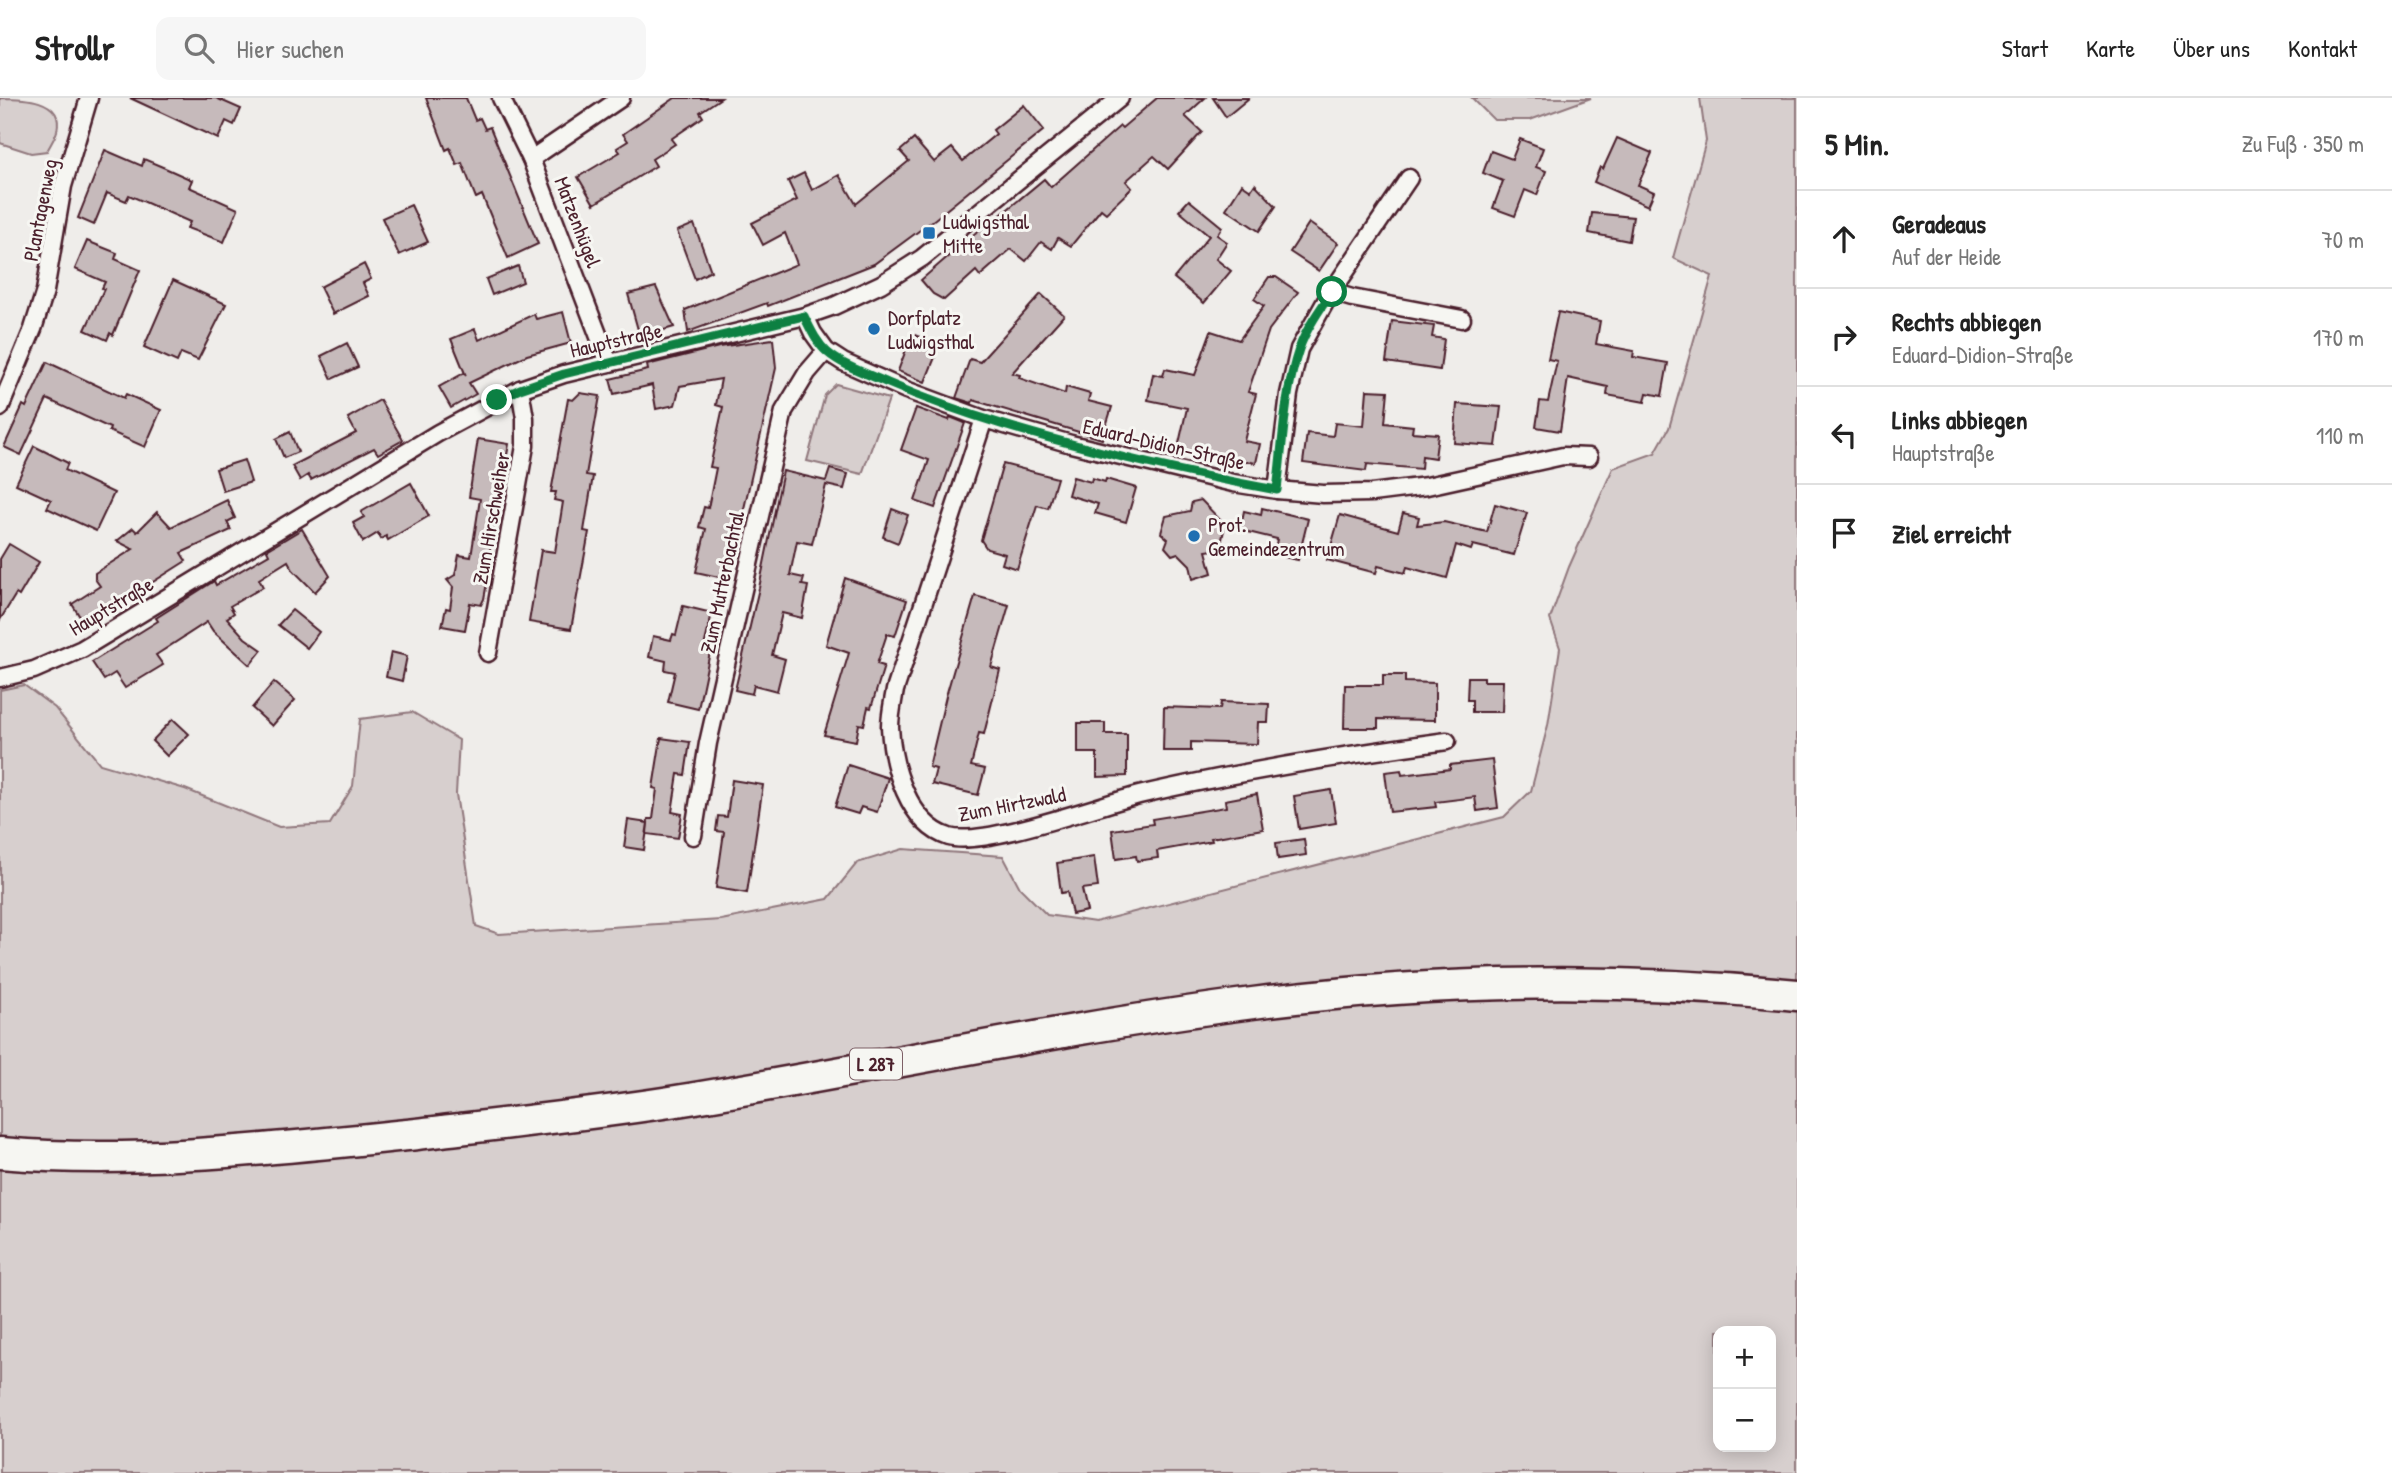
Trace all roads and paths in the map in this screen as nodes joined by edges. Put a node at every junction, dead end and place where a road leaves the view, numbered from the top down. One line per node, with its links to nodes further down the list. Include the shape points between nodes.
1 (89, 98): 13 (street, Plantagenweg, via 63,186 44,291)
2 (501, 98): 5 (street, Matzenhügel)
3 (621, 98): 5 (street)
4 (1120, 98): 8 (street, Hauptstraße, via 922,258 881,285)
5 (531, 159): 11 (street, Matzenhügel)
6 (1409, 178): 7 (street)
7 (1332, 292): 9 (street); 16 (street, via 1299,349)
8 (804, 316): 10 (street, Eduard-Didion-Straße); 11 (street, Hauptstraße)
9 (1462, 319)
10 (827, 351): 14 (street, Eduard-Didion-Straße, via 906,390); 20 (street, Zum Mutterbachtal, via 784,411 708,743)
11 (609, 363): 12 (street, Hauptstraße)
12 (520, 389): 17 (street, Zum Hirschweiher, via 525,446); 18 (street, Hauptstraße, via 438,433 82,649 41,668)
13 (0, 408)
14 (984, 419): 16 (street, Eduard-Didion-Straße, via 1109,453); 19 (street, Zum Hirtzwald, via 895,690 890,725 895,762 912,807 932,830 965,839 1237,775)
15 (1589, 457): 16 (street, Eduard-Didion-Straße, via 1563,456 1427,486 1372,493)
16 (1277, 490)
17 (488, 653)
18 (0, 678)
19 (1447, 741)
20 (693, 836)
21 (1797, 995): 22 (highway, L 287, via 1531,983 1376,992 1255,1003 1036,1035 670,1101 473,1128 284,1148 140,1156)
22 (0, 1153)

